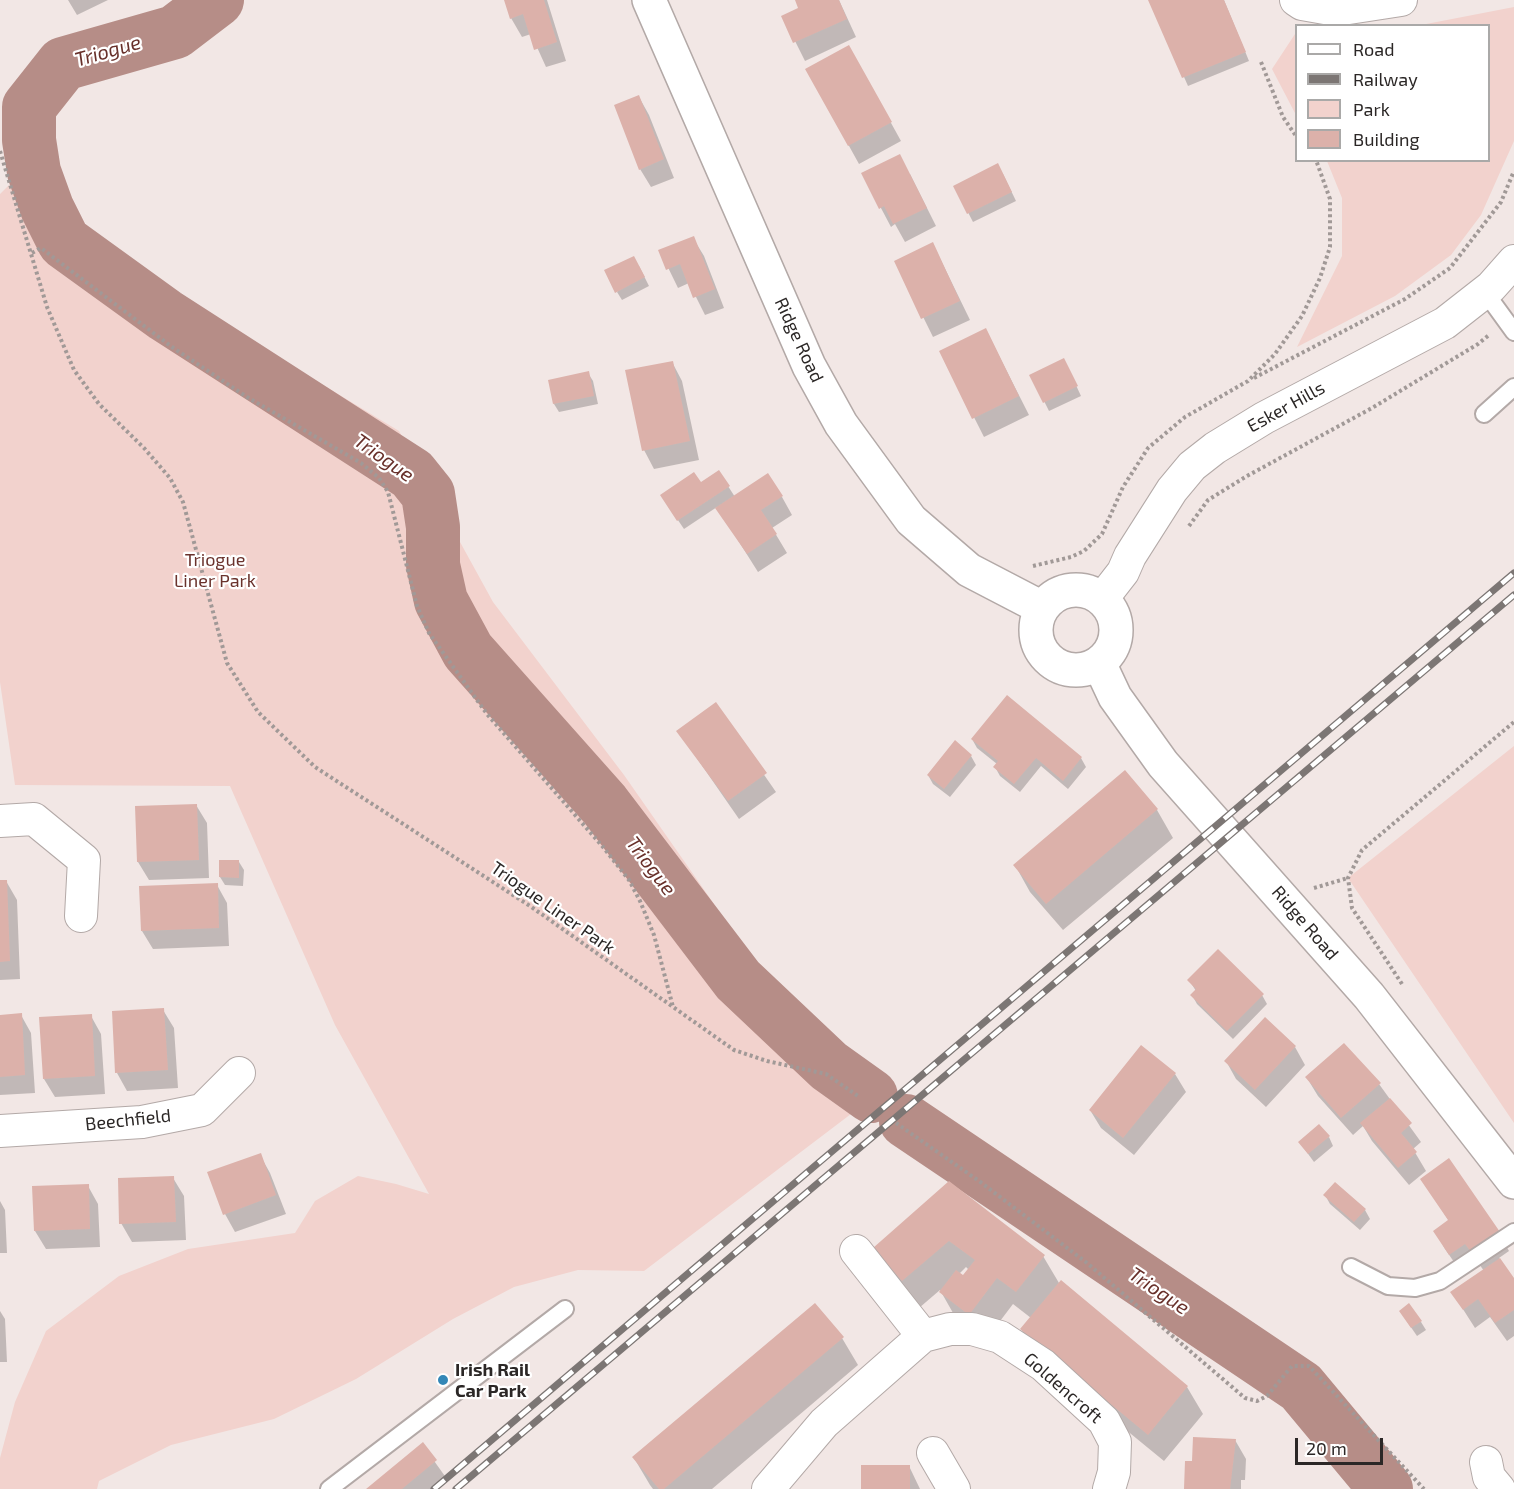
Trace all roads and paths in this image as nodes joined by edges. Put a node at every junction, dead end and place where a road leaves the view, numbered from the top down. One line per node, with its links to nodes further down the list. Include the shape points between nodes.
1 (650, 0): 19 (street, Ridge Road, via 809,366 841,423 911,520 969,570)
2 (1296, 0): 3 (street, via 1336,10)
3 (1401, 0)
4 (1262, 62): 5 (path, via 1283,117)
5 (1295, 134)
6 (0, 151): 9 (path, Triogue Liner Park)
7 (1317, 162): 13 (path, via 1330,199 1330,247 1324,268 1302,316 1275,354)
8 (1514, 171): 13 (path, via 1501,202 1450,268 1405,299)
9 (32, 253): 25 (path, Triogue Liner Park, via 47,307 74,370 99,404 170,478 183,502 227,663 258,711 315,767 530,906); 25 (path, via 41,248 172,347 379,478 388,492 417,606 429,633 487,714 629,880 654,935)
10 (1514, 261): 11 (street, Esker Hills)
11 (1485, 292): 12 (lane); 18 (street, Esker Hills, via 1445,323 1264,418 1192,466 1172,490 1123,572)
12 (1510, 326): 16 (path, via 1208,500)
13 (1248, 381): 17 (path, via 1185,417 1148,448 1123,488 1102,534 1084,551)
14 (1514, 387): 15 (lane)
15 (1484, 414)
16 (1187, 528)
17 (1026, 567)
18 (1102, 599): 19 (street, via 1083,590 1069,590 1056,594); 20 (street, via 1114,615 1116,629 1112,648)
19 (1042, 608): 20 (street, via 1035,627 1037,640 1051,662 1075,670)
20 (1099, 663): 30 (street, Ridge Road, via 1115,697 1163,764 1369,996)
21 (1514, 722): 24 (path, via 1362,850 1348,878 1352,908)
22 (0, 821): 23 (street, via 34,819 84,860)
23 (81, 916)
24 (1404, 986)
25 (674, 1009): 27 (path, Triogue Liner Park, via 734,1050 826,1074)
26 (239, 1073): 29 (street, Beechfield, via 202,1110 142,1122)
27 (858, 1096)
28 (896, 1123): 41 (path, via 980,1180 1087,1263 1245,1398 1257,1401 1267,1396 1292,1366 1309,1366)
29 (0, 1131)
30 (1514, 1182)
31 (1514, 1232): 33 (lane, via 1440,1281 1415,1288 1388,1286)
32 (856, 1251): 35 (street)
33 (1350, 1267)
34 (565, 1309): 37 (lane)
35 (923, 1335): 38 (street, via 825,1423); 40 (street, Goldencroft, via 972,1329 1000,1337 1043,1365 1104,1421 1115,1442)
36 (933, 1454): 39 (street)
37 (329, 1489)
38 (768, 1489)
39 (954, 1489)
40 (1109, 1489)
41 (1424, 1489)

